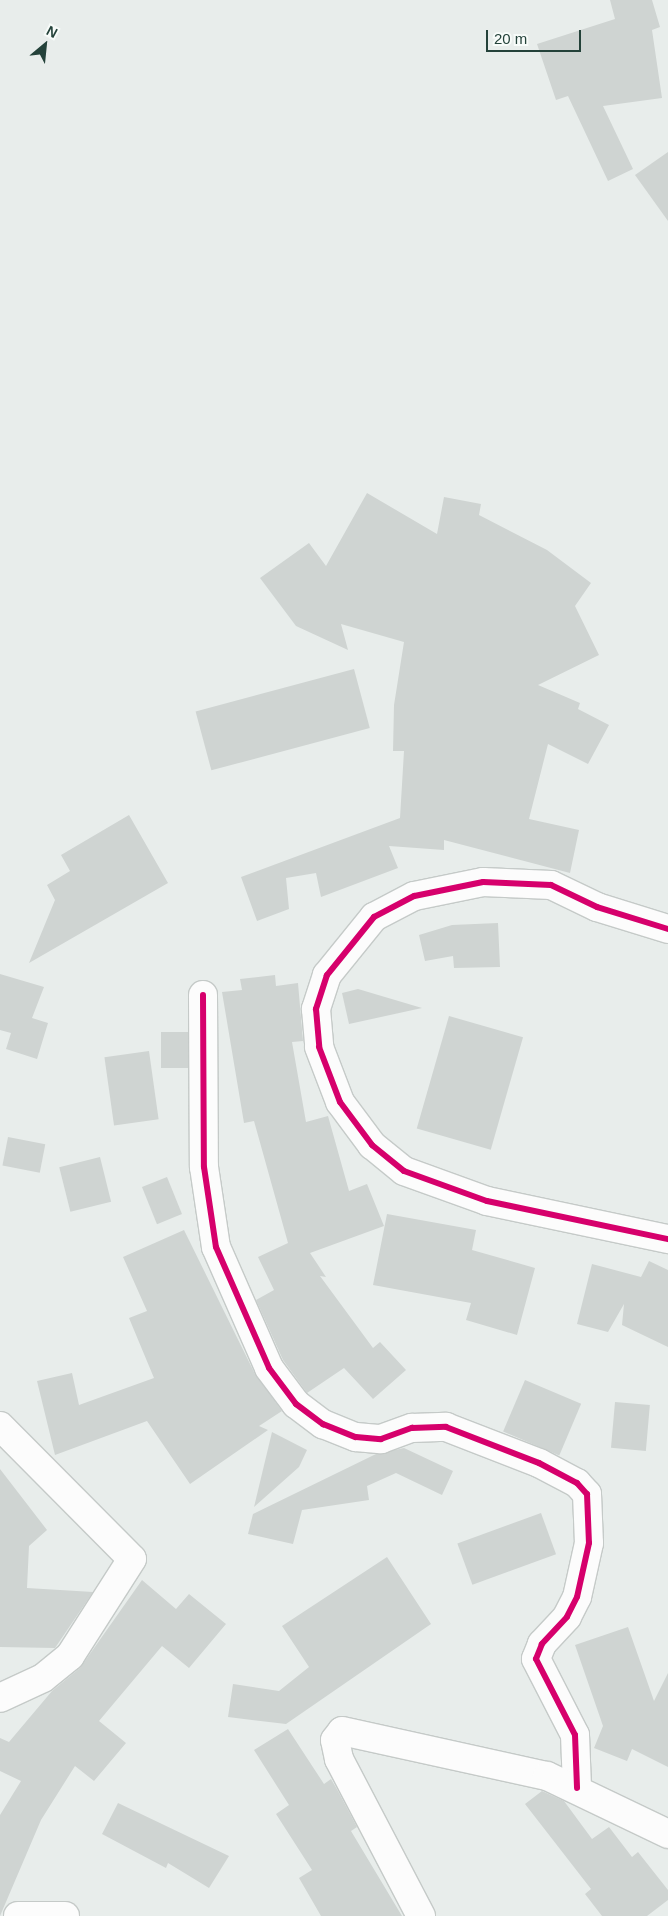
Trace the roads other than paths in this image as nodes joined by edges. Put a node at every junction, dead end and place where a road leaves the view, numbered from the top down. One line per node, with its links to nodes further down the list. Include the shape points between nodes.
1 (668, 929): 3 (street, via 597,907 551,886 482,882 414,896 374,917 327,975 316,1009 319,1047 340,1102 372,1144 404,1171 487,1201)
2 (204, 995): 6 (street, via 204,1167 216,1247 269,1368 296,1404 323,1424 356,1437 381,1439 412,1428 446,1427 539,1463 577,1483 587,1494 588,1542 577,1597 568,1617 542,1644 536,1659 575,1735)
3 (668, 1239)
4 (0, 1426): 5 (street, via 132,1559 70,1656 43,1678)
5 (0, 1698)
6 (577, 1788): 7 (street); 10 (street, via 547,1776 362,1732 337,1734 339,1759)
7 (668, 1834)
8 (18, 1916): 9 (street)
9 (65, 1916)
10 (421, 1916)

